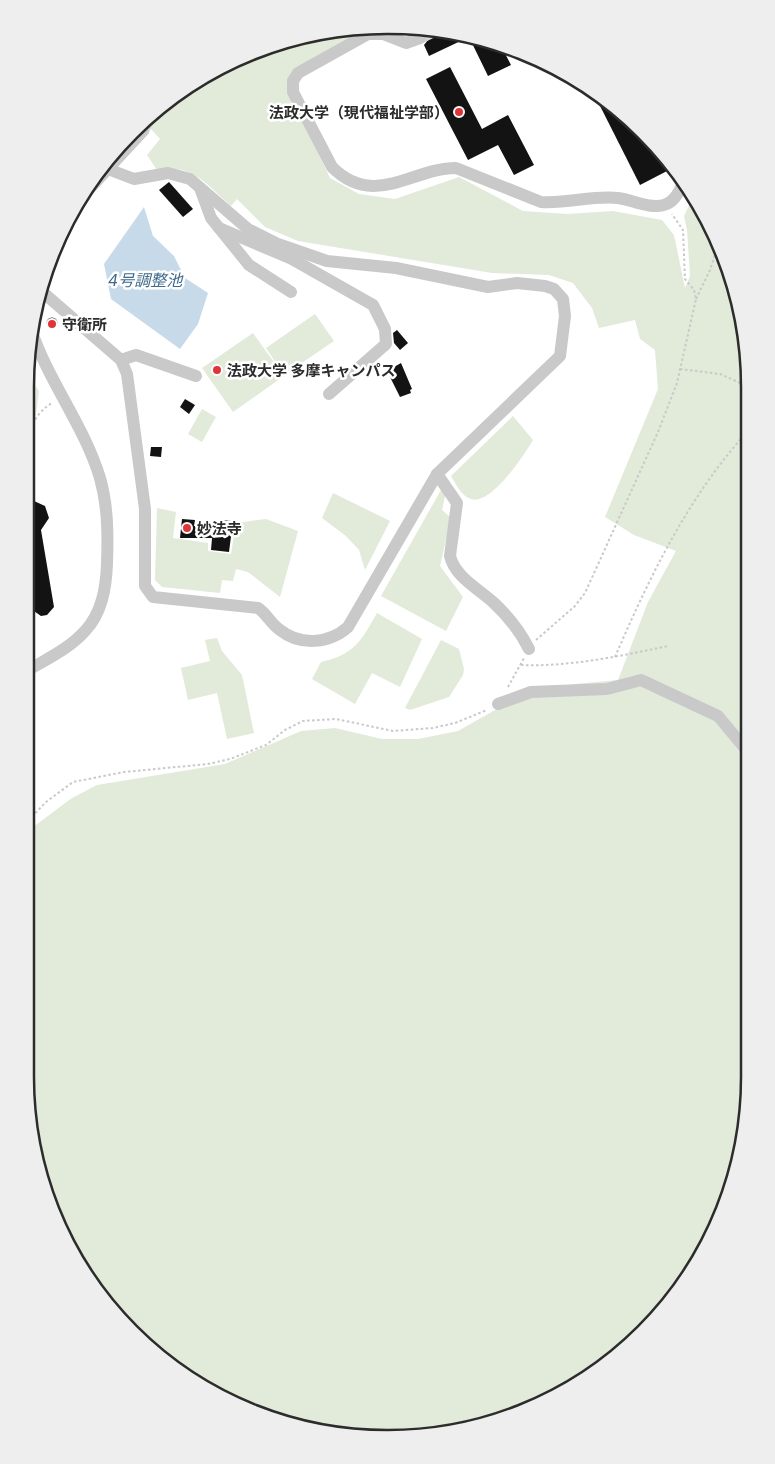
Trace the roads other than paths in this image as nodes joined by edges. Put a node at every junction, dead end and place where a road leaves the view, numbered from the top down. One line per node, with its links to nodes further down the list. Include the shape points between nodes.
1 (383, 34): 3 (street, via 406,43)
2 (366, 35): 6 (street, via 298,73 293,81 293,92 332,167 353,182 390,185 444,168 456,168 541,202 619,198 653,206 665,204)
3 (420, 38)
4 (109, 170): 5 (street, via 134,180 168,173 190,179)
5 (200, 188): 7 (street, via 211,218); 8 (street, via 248,229)
6 (681, 189)
7 (219, 228): 8 (street); 9 (street, via 249,265)
8 (294, 254): 14 (street, via 372,305 385,329 386,344); 15 (street, via 396,268 488,287 517,283 545,286 561,296 565,316 557,360)
9 (291, 292)
10 (46, 295): 12 (street)
11 (37, 340): 17 (street, via 92,456 104,496 108,537 106,582 96,615 86,631 76,639)
12 (121, 360): 13 (street, via 136,355); 15 (street, via 127,374 145,509 145,586 153,596 253,606 293,638 311,641 332,637 353,621)
13 (196, 376)
14 (329, 394)
15 (437, 474): 16 (street, via 457,503 451,563 518,628)
16 (529, 649)
17 (34, 663)
18 (498, 704): 19 (street, via 531,692 606,689 641,680 718,716)
19 (741, 744)

